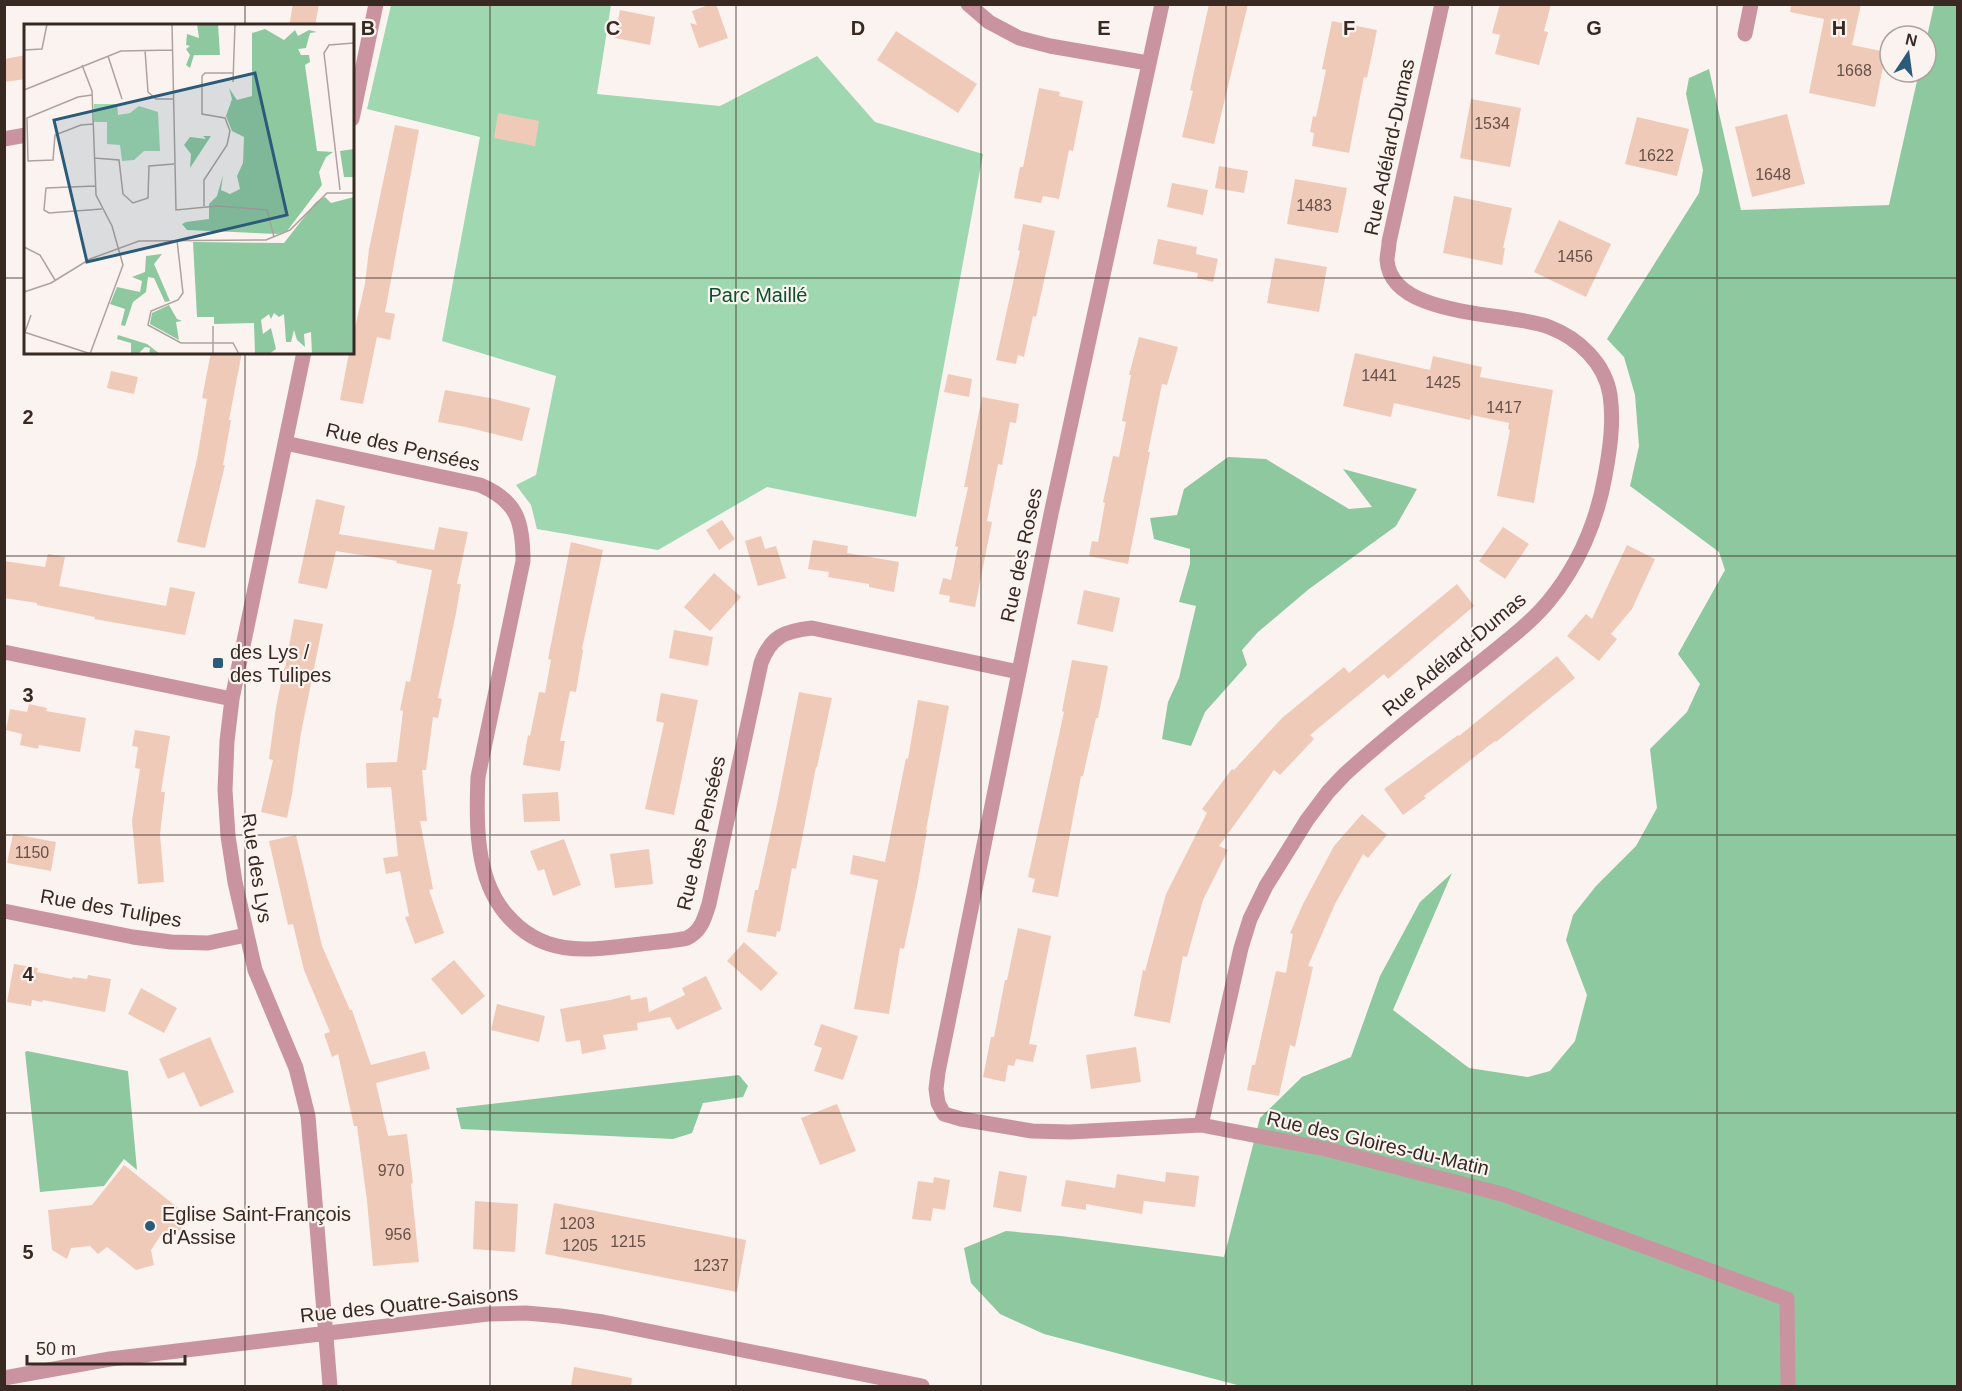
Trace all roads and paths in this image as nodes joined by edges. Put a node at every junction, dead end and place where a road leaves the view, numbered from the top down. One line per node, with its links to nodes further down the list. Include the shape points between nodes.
1 (376, 4): 8 (street)
2 (968, 4): 7 (street, via 989,22 1019,38)
3 (1161, 4): 7 (street, Rue des Roses)
4 (1442, 4): 19 (street, Rue Adélard-Dumas, via 1387,261 1392,275 1409,295 1430,303 1549,327 1591,354 1610,393 1611,445 1604,483 1595,519 1581,551 1548,602 1344,775 1307,820 1250,919)
5 (1751, 4): 6 (street)
6 (1745, 34)
7 (1148, 63): 14 (street, Rue des Roses)
8 (354, 109)
9 (24, 135): 10 (street)
10 (4, 139)
11 (304, 354): 12 (street, Rue des Lys)
12 (285, 443): 14 (street, Rue des Pensées, via 480,485 494,490 518,516 523,561 478,777 476,808 484,871 504,912 538,941 575,950 602,949 687,938 699,928 709,904 761,663 766,649 777,638 794,630 812,628); 15 (street, Rue des Lys)
13 (4, 652): 15 (street)
14 (1018, 672): 18 (street, Rue des Roses, via 938,1072 936,1089)
15 (232, 699): 17 (street, Rue des Lys, via 225,790 228,836)
16 (4, 911): 17 (street, Rue des Tulipes, via 171,942 208,943)
17 (246, 935): 20 (street, Rue des Lys, via 255,970 296,1068 308,1116)
18 (944, 1114): 19 (street, Rue des Gloires-du-Matin, via 993,1125 1070,1132)
19 (1201, 1125): 25 (street, Rue des Gloires-du-Matin, via 1326,1149 1502,1194 1787,1299)
20 (325, 1332): 21 (street, Rue des Quatre-Saisons, via 110,1359); 22 (street, Rue des Quatre-Saisons, via 488,1314 560,1316); 23 (street, Rue des Lys)
21 (4, 1378)
22 (878, 1382): 24 (street, Rue des Quatre-Saisons)
23 (330, 1386)
24 (922, 1386)
25 (1788, 1386)

